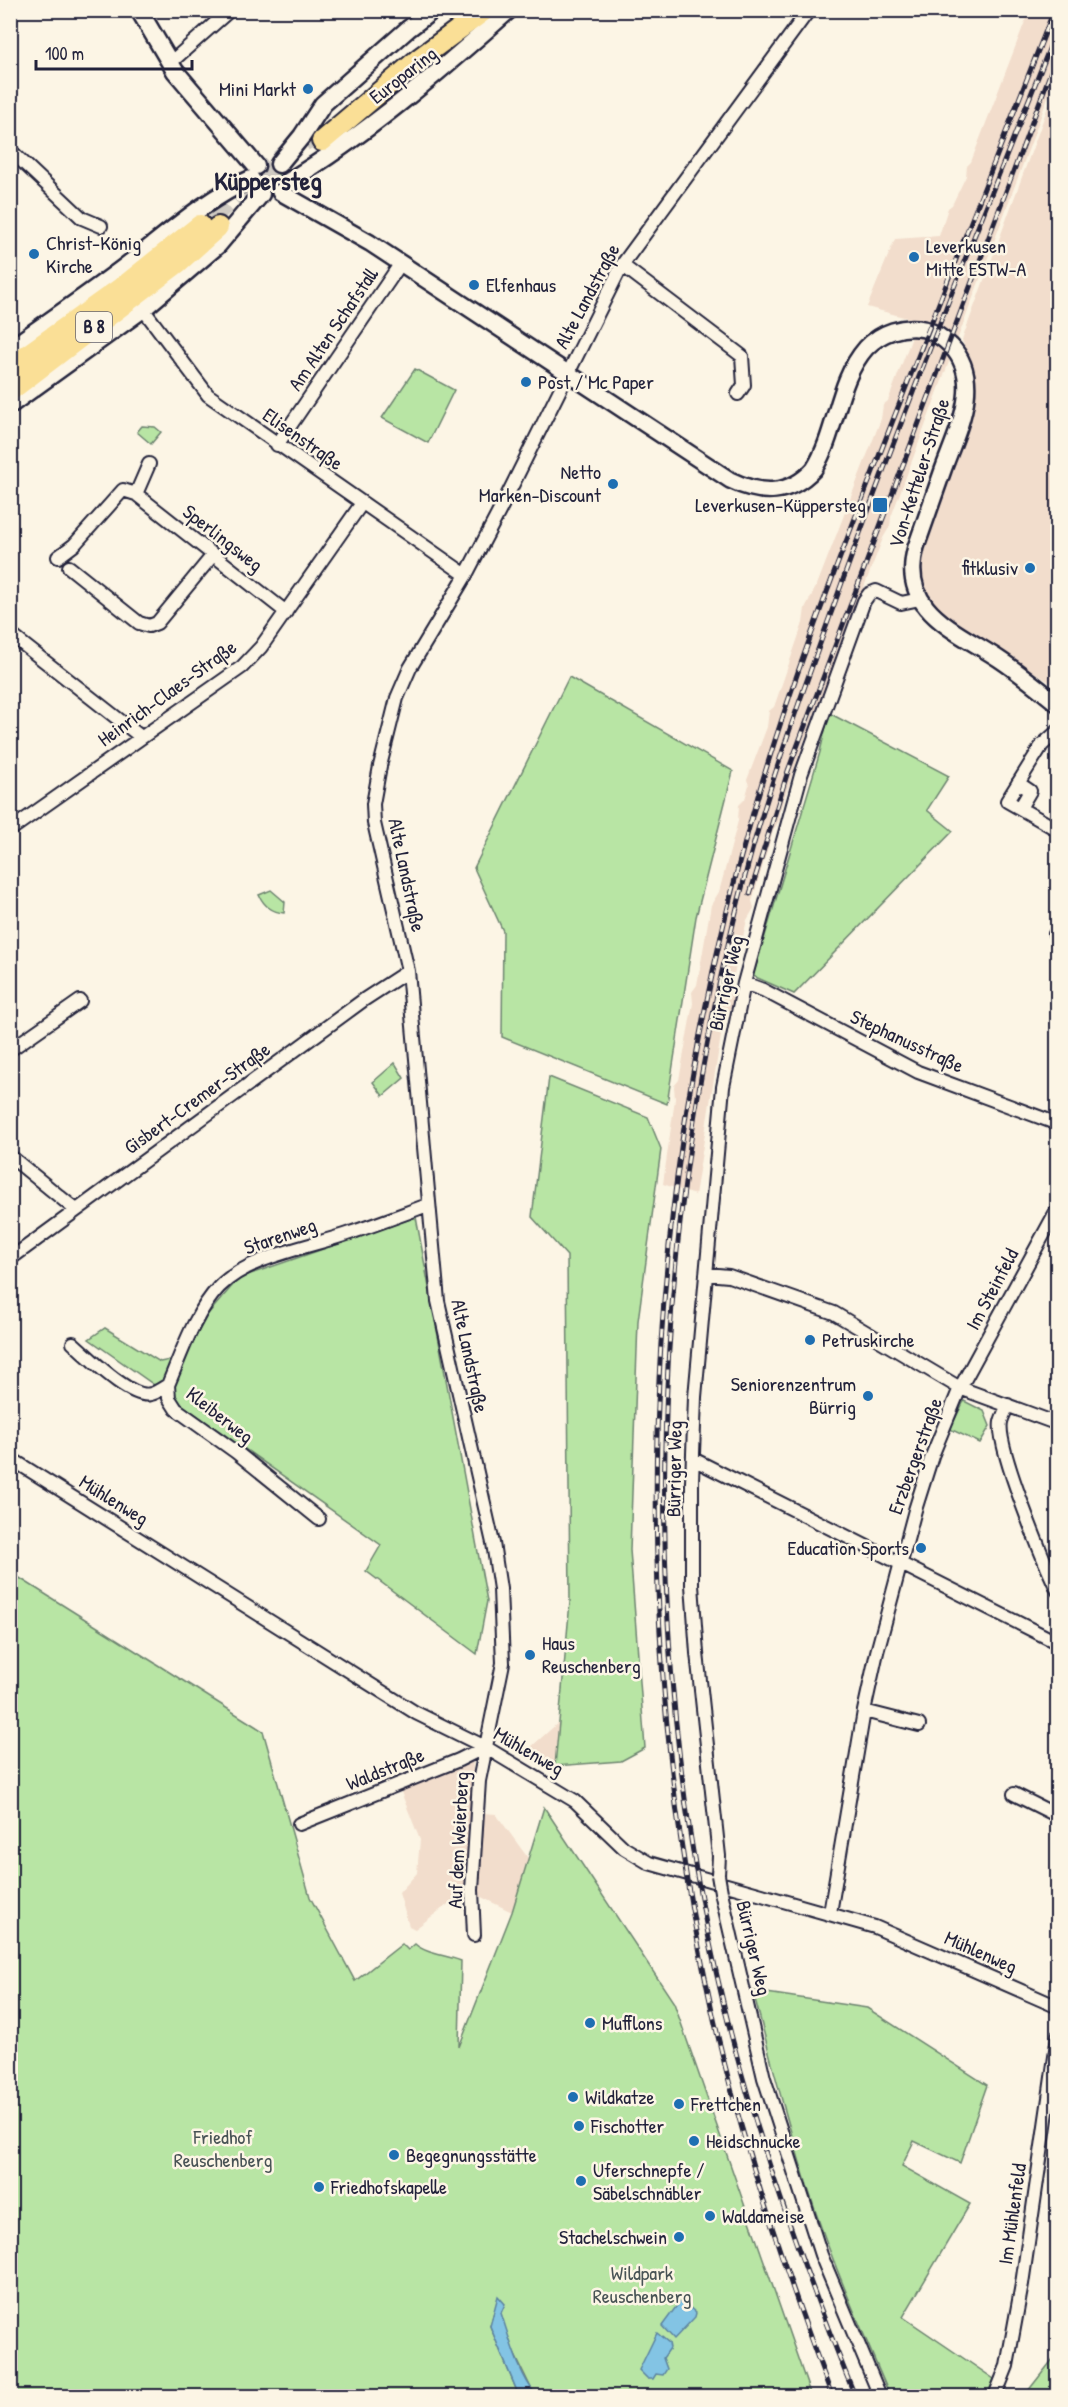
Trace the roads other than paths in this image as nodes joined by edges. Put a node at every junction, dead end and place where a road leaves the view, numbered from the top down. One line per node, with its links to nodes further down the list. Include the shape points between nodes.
1 (139, 10): 8 (main road)
2 (230, 10): 8 (street)
3 (433, 10): 10 (main road, via 323,104)
4 (464, 10): 5 (highway, Europaring, via 320,137)
5 (485, 10)
6 (509, 10): 12 (main road, via 353,138)
7 (808, 10): 16 (street, Alte Landstraße)
8 (170, 63): 11 (main road)
9 (10, 150): 14 (street, via 82,218)
10 (279, 164): 11 (main road, via 268,161); 12 (main road, via 285,171)
11 (254, 172): 13 (main road, via 255,188); 18 (main road)
12 (283, 188): 13 (main road, via 272,195); 15 (street)
13 (261, 194): 17 (main road, via 218,245)
14 (100, 226)
15 (401, 263): 19 (street); 23 (street, Am Alten Schafstall)
16 (622, 265): 19 (street, Alte Landstraße); 21 (street, via 742,356 744,385)
17 (143, 309): 22 (main road); 23 (street, Elisenstraße, via 207,395)
18 (11, 353): 20 (highway, B 8, via 126,284 214,222 178,263)
19 (569, 373): 30 (street, Alte Landstraße); 31 (street, Von-Ketteler-Straße, via 730,480 753,490 778,490 804,480 816,465 848,380 864,351 881,336 907,328 925,329 946,341 960,358 967,382 963,413 913,557 912,580)
20 (10, 391)
21 (738, 394)
22 (10, 405)
23 (277, 445): 26 (street, Elisenstraße)
24 (148, 464): 25 (street)
25 (131, 491): 27 (street, Sperlingsweg); 28 (street, via 123,490 74,545)
26 (362, 503): 30 (street, Elisenstraße); 32 (street, Heinrich-Claes-Straße)
27 (213, 555): 29 (street, via 157,623 149,626); 32 (street, Sperlingsweg)
28 (58, 557)
29 (69, 567)
30 (466, 575): 39 (street, Alte Landstraße, via 410,668 398,698 373,804)
31 (920, 599): 34 (street, Von-Ketteler-Straße, via 942,623 1024,676); 40 (street, Bürriger Weg, via 901,603 876,591 864,601 801,775)
32 (286, 612): 36 (street, Heinrich-Claes-Straße, via 242,667)
33 (10, 634): 36 (street)
34 (1057, 703)
35 (1058, 731): 38 (street, via 1042,745 1007,801)
36 (141, 737): 37 (street, Heinrich-Claes-Straße)
37 (10, 830)
38 (1058, 830)
39 (408, 971): 45 (street, Alte Landstraße); 47 (street, Gisbert-Cremer-Straße)
40 (744, 983): 43 (street, Stephanusstraße, via 918,1072); 49 (street, Bürriger Weg, via 723,1087)
41 (80, 1001): 42 (street)
42 (10, 1050)
43 (1058, 1124)
44 (10, 1156): 47 (street)
45 (429, 1205): 51 (street, Starenweg, via 238,1272 219,1288 201,1312); 63 (street, Alte Landstraße, via 438,1301 500,1589 503,1663)
46 (1058, 1208): 52 (street, Im Steinfeld)
47 (76, 1210): 48 (street, Gisbert-Cremer-Straße)
48 (10, 1259)
49 (706, 1274): 52 (street, via 729,1276 834,1313); 56 (street, Bürriger Weg)
50 (73, 1343): 51 (street, Kleiberweg, via 140,1395 151,1395)
51 (168, 1385): 57 (street, Kleiberweg, via 169,1398 176,1409)
52 (960, 1388): 53 (street); 58 (street, Erzbergerstraße, via 932,1456)
53 (1008, 1405): 54 (street); 59 (street, via 1001,1435 1024,1507)
54 (1058, 1424)
55 (10, 1458): 63 (street, Mühlenweg, via 416,1713)
56 (693, 1459): 58 (street); 71 (street, Bürriger Weg, bridge, via 692,1585 721,1892 768,2089 821,2255)
57 (319, 1519)
58 (901, 1564): 60 (street); 61 (street, Erzbergerstraße)
59 (1058, 1591)
60 (1058, 1643)
61 (864, 1712): 62 (street); 67 (street, Erzbergerstraße)
62 (919, 1725)
63 (485, 1747): 66 (street, Waldstraße); 67 (street, Mühlenweg, via 575,1802 624,1848 649,1863); 68 (street, Auf dem Weierberg, via 472,1890)
64 (1014, 1794): 65 (street)
65 (1058, 1816)
66 (299, 1824)
67 (830, 1913): 69 (street, Mühlenweg, via 875,1927)
68 (474, 1935)
69 (1058, 2007)
70 (1058, 2036): 72 (street, Im Mühlenfeld, via 1022,2284 1007,2366)
71 (880, 2397)
72 (994, 2397)

